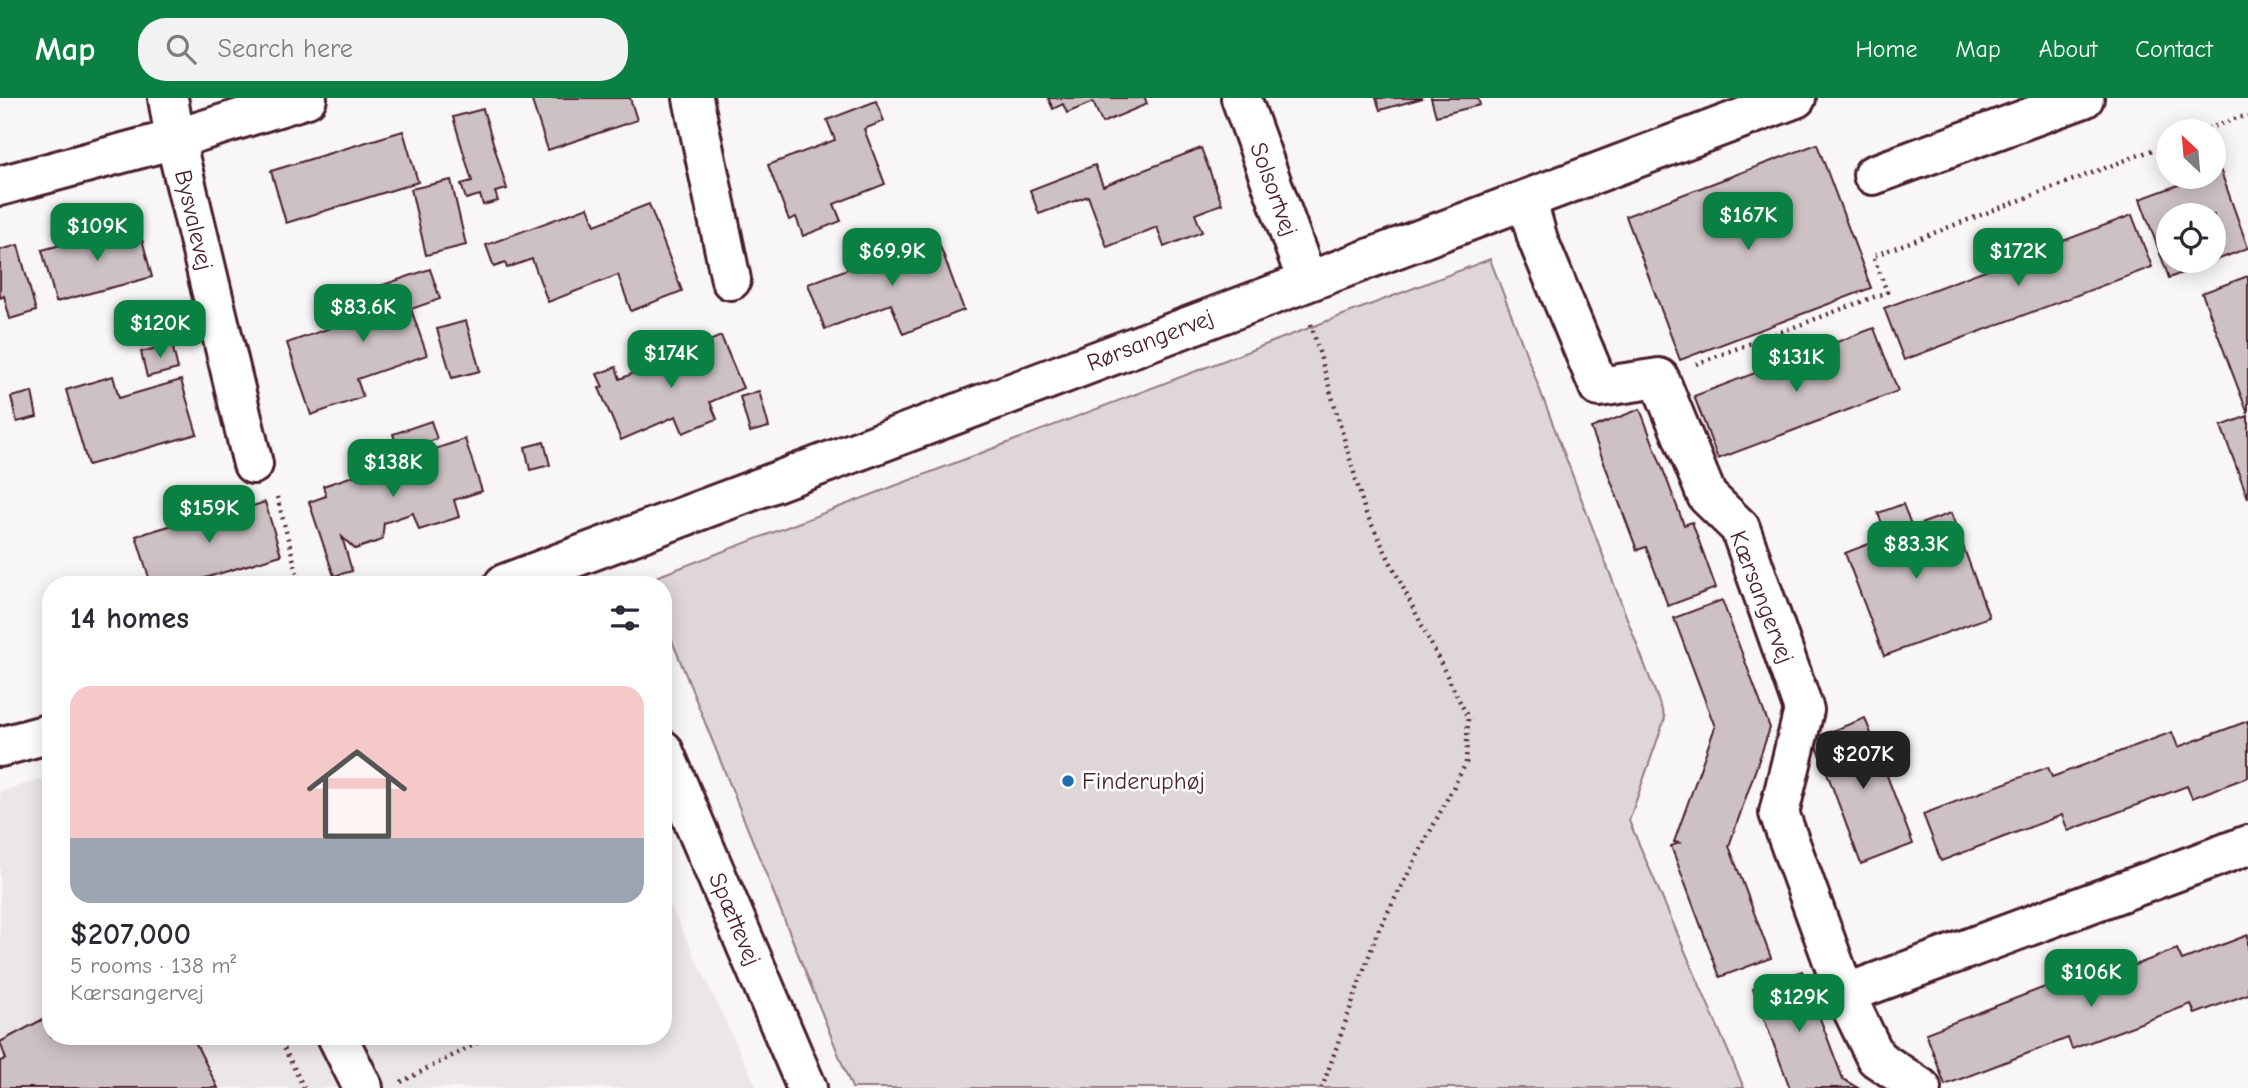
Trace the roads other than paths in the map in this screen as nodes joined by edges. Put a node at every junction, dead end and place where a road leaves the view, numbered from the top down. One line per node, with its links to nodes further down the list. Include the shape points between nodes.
1 (168, 98): 7 (street, Bysvalevej)
2 (307, 98): 7 (street, Bysvalevej)
3 (693, 98): 11 (street)
4 (1241, 98): 12 (street, Solsortvej)
5 (1796, 98): 10 (street, Rørsangervej)
6 (2084, 98): 8 (street)
7 (175, 139): 9 (street, Bysvalevej); 13 (street, Bysvalevej)
8 (1873, 175)
9 (0, 187)
10 (1527, 201): 12 (street, Rørsangervej); 20 (street, Kærsangervej, via 1538,240 1599,387 1660,378 1707,496 1740,528 1804,710 1779,813)
11 (731, 280)
12 (1307, 281): 14 (street, Rørsangervej)
13 (253, 464)
14 (587, 570): 15 (street, Rørsangervej)
15 (551, 576)
16 (42, 735): 17 (street)
17 (0, 747)
18 (672, 771): 22 (street, Spættevej)
19 (2248, 845): 20 (street)
20 (1845, 994): 24 (street, Kærsangervej, via 1876,1058)
21 (342, 1045): 23 (street)
22 (805, 1087)
23 (363, 1088)
24 (1921, 1088)

